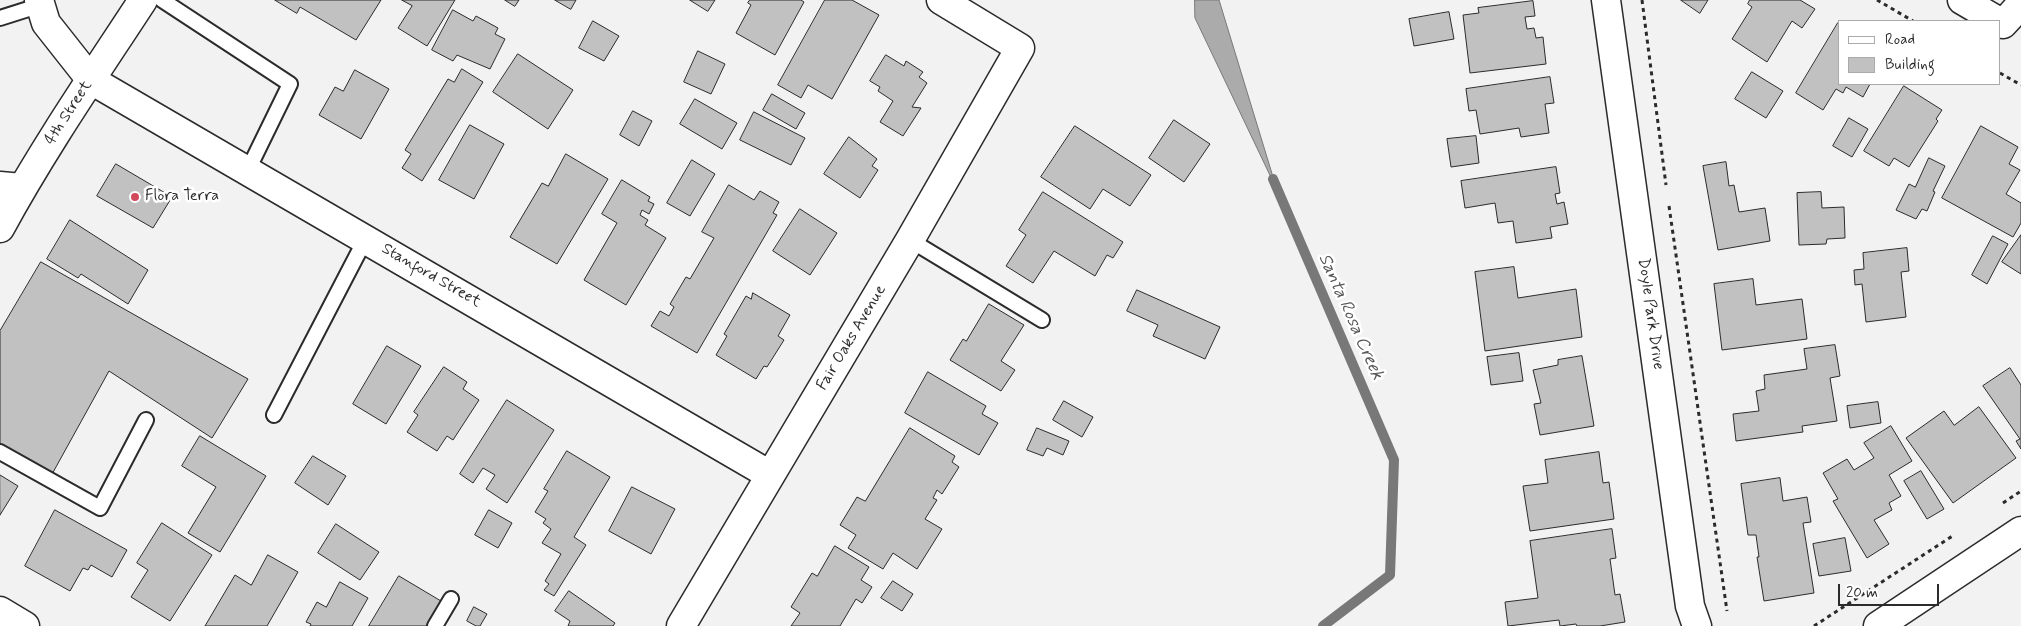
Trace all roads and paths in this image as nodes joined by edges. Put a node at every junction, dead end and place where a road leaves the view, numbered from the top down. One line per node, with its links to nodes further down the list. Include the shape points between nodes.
1 (143, 0): 15 (street, 4th Street)
2 (162, 0): 17 (lane, via 290,84)
3 (942, 0): 23 (street, Fair Oaks Avenue, via 1020,48)
4 (1606, 0): 39 (street, Doyle Park Drive, via 1690,606)
5 (1642, 0): 19 (path)
6 (1877, 0): 11 (path)
7 (1962, 0): 12 (street)
8 (40, 2): 10 (lane); 15 (street, via 46,23)
9 (2021, 4): 13 (street)
10 (0, 18)
11 (1911, 20)
12 (1995, 20)
13 (2005, 26)
14 (2001, 74): 16 (path)
15 (91, 80): 17 (street, Stanford Street); 18 (street, 4th Street)
16 (2021, 85)
17 (248, 170): 22 (street, Stanford Street)
18 (11, 187): 21 (street, 4th Street)
19 (1667, 190)
20 (1668, 200): 35 (path)
21 (0, 228)
22 (366, 238): 25 (lane); 28 (street, Stanford Street)
23 (910, 240): 24 (lane); 28 (street, Fair Oaks Avenue)
24 (1042, 320)
25 (274, 415)
26 (146, 420): 27 (lane, via 100,508)
27 (0, 452)
28 (770, 475): 38 (street, Fair Oaks Avenue)
29 (2021, 491): 30 (path)
30 (1998, 506)
31 (2021, 531): 41 (street)
32 (1956, 533): 40 (path)
33 (451, 599): 37 (lane)
34 (0, 611): 36 (street)
35 (1728, 617)
36 (25, 626)
37 (435, 626)
38 (681, 626)
39 (1697, 626)
40 (1814, 626)
41 (1878, 626)

